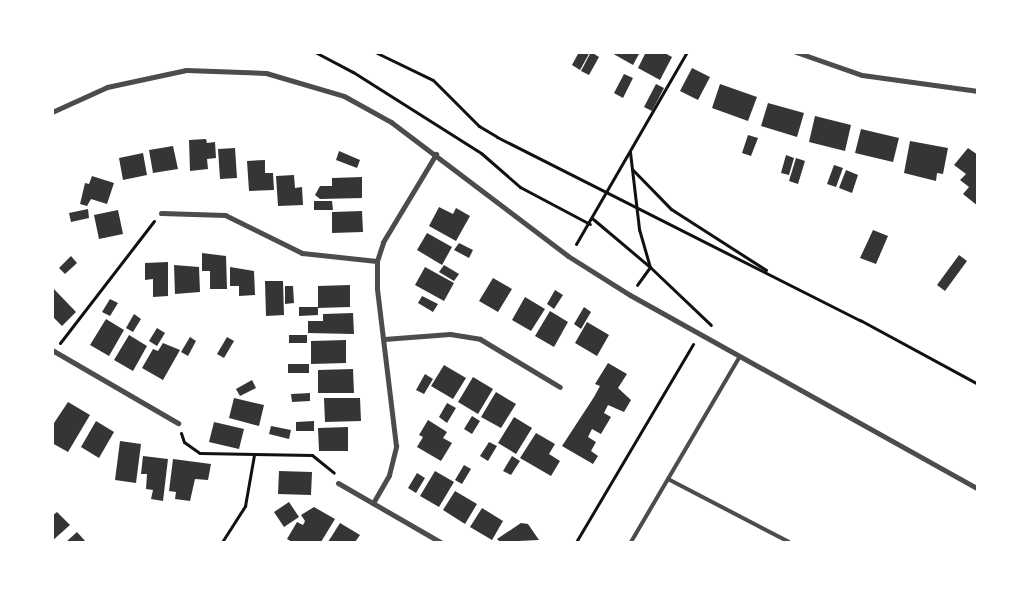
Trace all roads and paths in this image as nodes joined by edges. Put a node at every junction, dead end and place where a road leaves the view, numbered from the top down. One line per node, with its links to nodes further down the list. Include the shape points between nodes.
1 (315, 52): 14 (path, via 354,72 481,153 520,187)
2 (375, 52): 10 (path, via 432,80 479,126)
3 (687, 52): 7 (path)
4 (796, 52): 5 (street, via 862,75)
5 (978, 91)
6 (52, 112): 8 (street, via 82,97 133,79 186,70 240,70 293,79 344,96 391,122)
7 (630, 152): 9 (path); 10 (path)
8 (436, 154): 16 (street, via 383,242); 21 (street, via 568,256)
9 (632, 169): 11 (path); 18 (path, via 671,209)
10 (607, 194): 11 (path); 13 (path)
11 (636, 209): 17 (path); 18 (path)
12 (161, 213): 16 (street, via 225,214 302,253); 23 (path)
13 (593, 220): 14 (path); 17 (path)
14 (590, 224): 15 (path)
15 (576, 244)
16 (377, 261): 22 (street)
17 (650, 268): 19 (path); 20 (path)
18 (776, 277): 25 (path)
19 (637, 285)
20 (714, 327)
21 (698, 334): 24 (street); 35 (path)
22 (384, 338): 26 (street, via 450,334 480,339); 32 (street, via 396,446 389,475)
23 (53, 351): 27 (street)
24 (738, 358): 29 (lane); 31 (street)
25 (978, 384)
26 (560, 387)
27 (178, 423): 28 (path, via 184,442 200,453)
28 (254, 455): 30 (path, via 312,456 333,471); 33 (path, via 245,506)
29 (668, 479): 36 (lane); 37 (lane)
30 (338, 483): 32 (street)
31 (978, 489)
32 (373, 503): 34 (street)
33 (222, 542)
34 (440, 542)
35 (576, 542)
36 (631, 542)
37 (789, 542)

